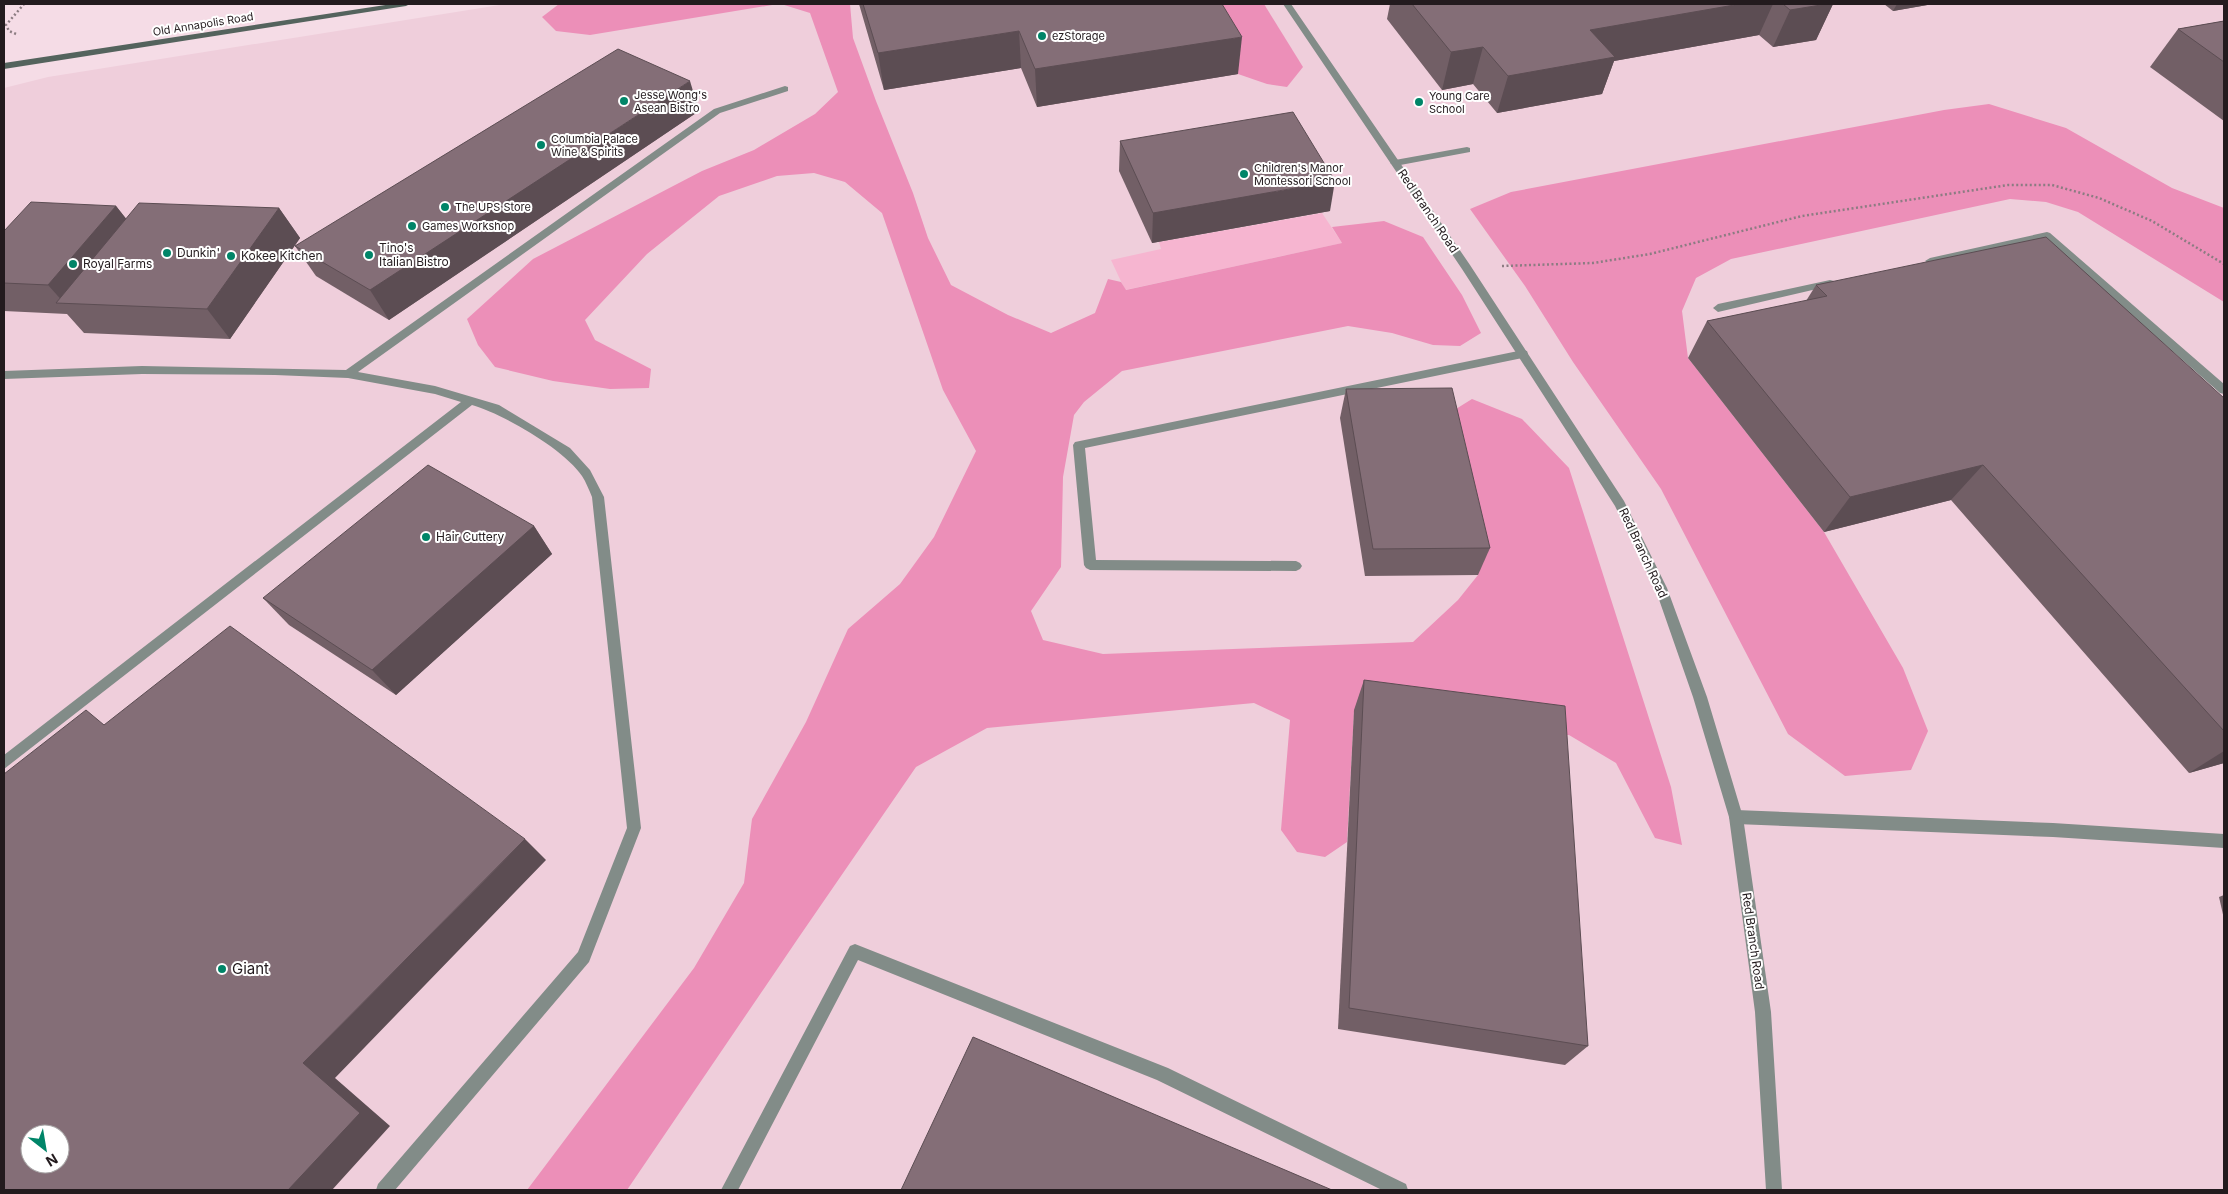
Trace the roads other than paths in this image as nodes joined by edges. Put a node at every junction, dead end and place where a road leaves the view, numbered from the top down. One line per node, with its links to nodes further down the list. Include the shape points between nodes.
1 (406, 4): 3 (main road, Old Annapolis Road)
2 (1287, 4): 6 (street, Red Branch Road)
3 (4, 66)
4 (785, 89): 11 (street, via 717,111)
5 (1466, 150): 6 (street)
6 (1395, 163): 10 (street, Red Branch Road)
7 (1921, 263): 13 (street, via 2047,235)
8 (1844, 280): 9 (street)
9 (1718, 308)
10 (1523, 354): 15 (street, via 1079,445 1090,566); 17 (street, Red Branch Road, via 1620,504 1661,588 1700,697)
11 (348, 374): 12 (street, via 142,370); 14 (street)
12 (4, 375)
13 (2224, 390)
14 (470, 400): 16 (street); 19 (street, via 495,408 566,451 586,473 598,497 634,828 584,957)
15 (1296, 566)
16 (4, 762)
17 (1736, 817): 18 (street, via 2052,830); 22 (street, Red Branch Road, via 1763,1012)
18 (2224, 841)
19 (384, 1190)
20 (729, 1190): 21 (street, via 854,951 1162,1074)
21 (1400, 1190)
22 (1774, 1190)

